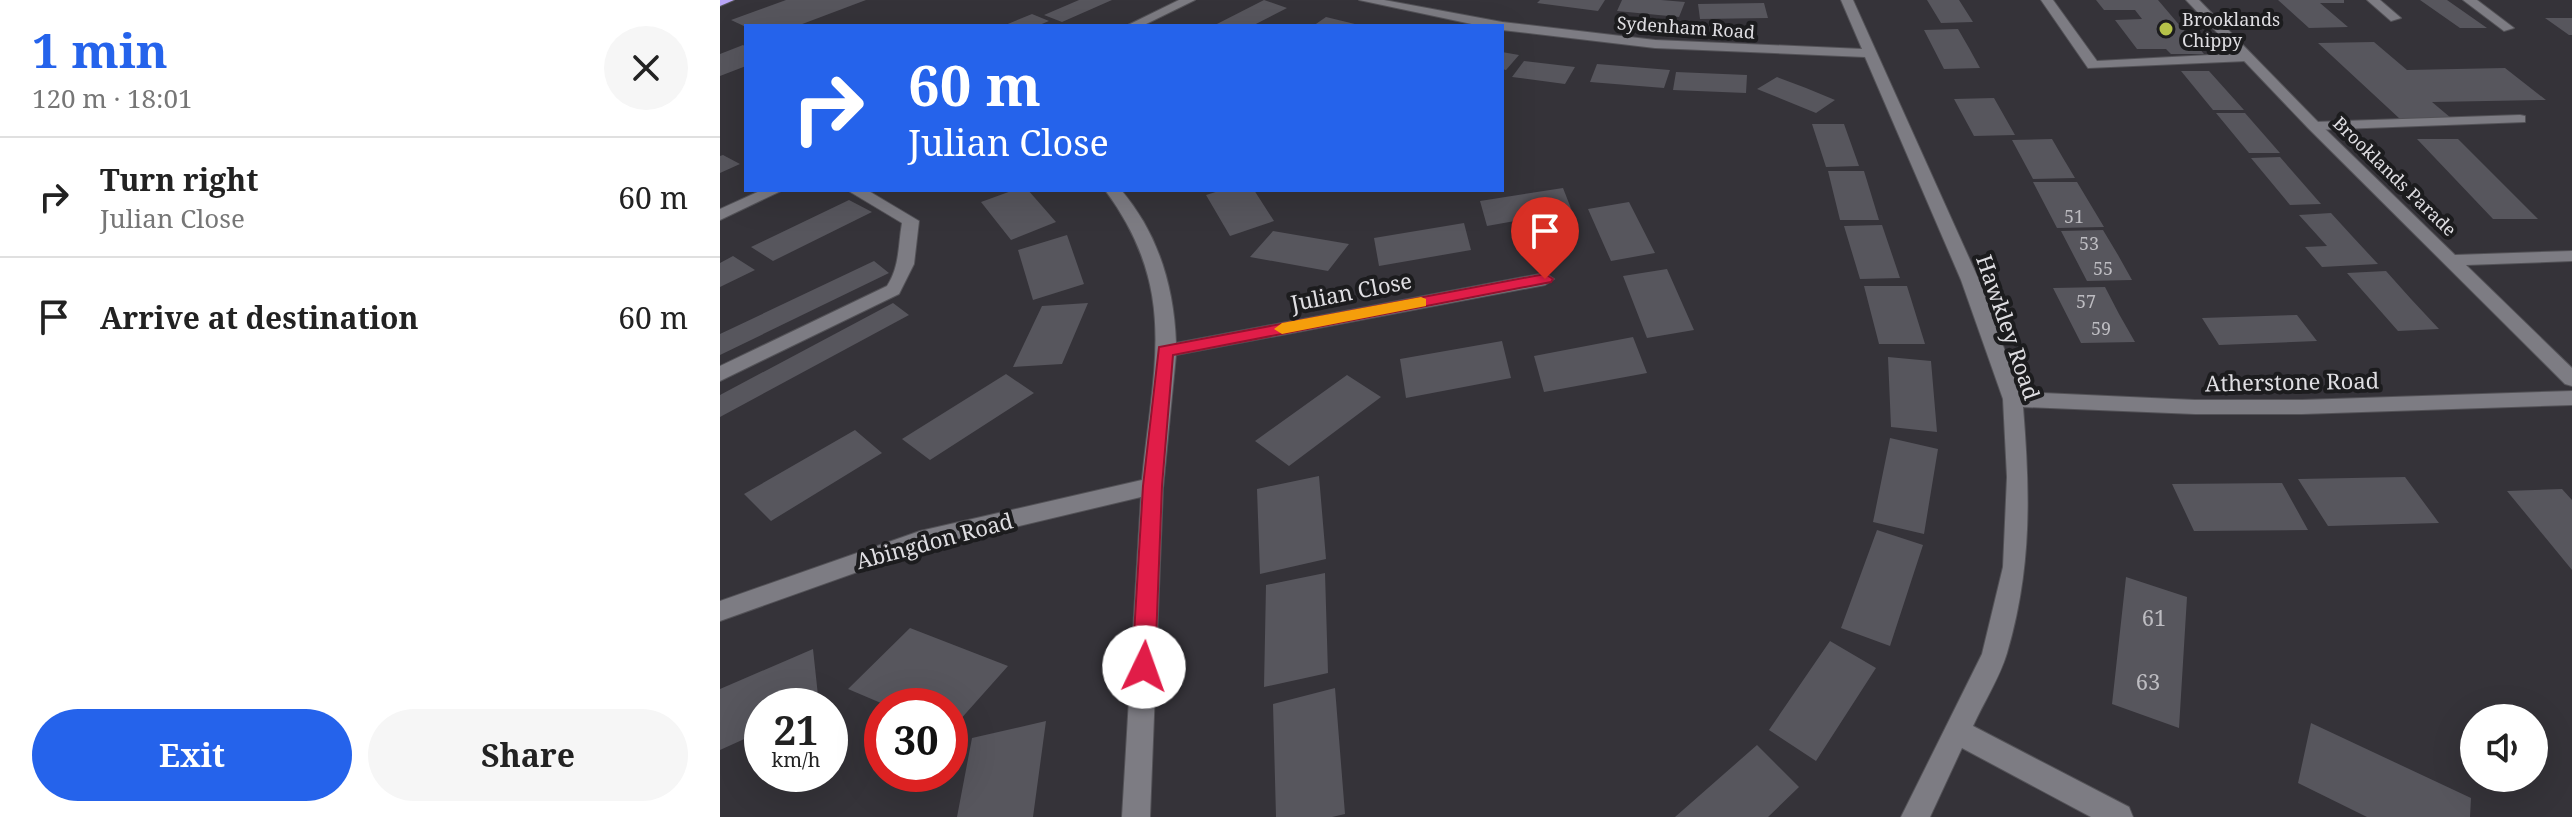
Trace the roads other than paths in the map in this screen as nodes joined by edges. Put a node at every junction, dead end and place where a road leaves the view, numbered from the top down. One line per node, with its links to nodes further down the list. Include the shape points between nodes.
1 (727, 0): 9 (highway)
2 (1189, 0): 11 (street)
3 (1365, 0): 12 (street, Sydenham Road)
4 (1847, 0): 15 (street, Hawkley Road)
5 (2047, 0): 16 (street, via 2093,65)
6 (2192, 0): 16 (street, Brooklands Parade)
7 (2373, 0): 10 (street)
8 (2469, 0): 14 (street)
9 (720, 2)
10 (2395, 18)
11 (1136, 24)
12 (1491, 24)
13 (1504, 26): 15 (street, Sydenham Road, via 1655,44)
14 (2508, 28)
15 (1869, 53): 30 (street, Hawkley Road, via 1970,280)
16 (2247, 57): 18 (street, Brooklands Parade)
17 (2520, 119): 18 (street)
18 (2314, 126): 24 (street, Brooklands Parade)
19 (771, 192): 22 (street)
20 (859, 192): 27 (street, via 911,221 907,270 893,290)
21 (1114, 192): 26 (street, via 1143,234 1154,266 1163,301)
22 (720, 215)
23 (2572, 256): 24 (street)
24 (2454, 260): 28 (street, Brooklands Parade)
25 (1545, 279): 26 (street, Julian Close)
26 (1165, 351): 31 (street)
27 (720, 374)
28 (2572, 379)
29 (2572, 398): 30 (street, Atherstone Road, via 2302,407)
30 (2013, 399): 33 (street, Hawkley Road, via 2018,477 2015,567 1994,655)
31 (1152, 486): 32 (street, Abingdon Road, via 920,540); 34 (street)
32 (720, 611)
33 (1959, 732): 35 (street, Hawkley Road); 36 (street)
34 (1136, 817)
35 (1915, 817)
36 (2119, 817)

